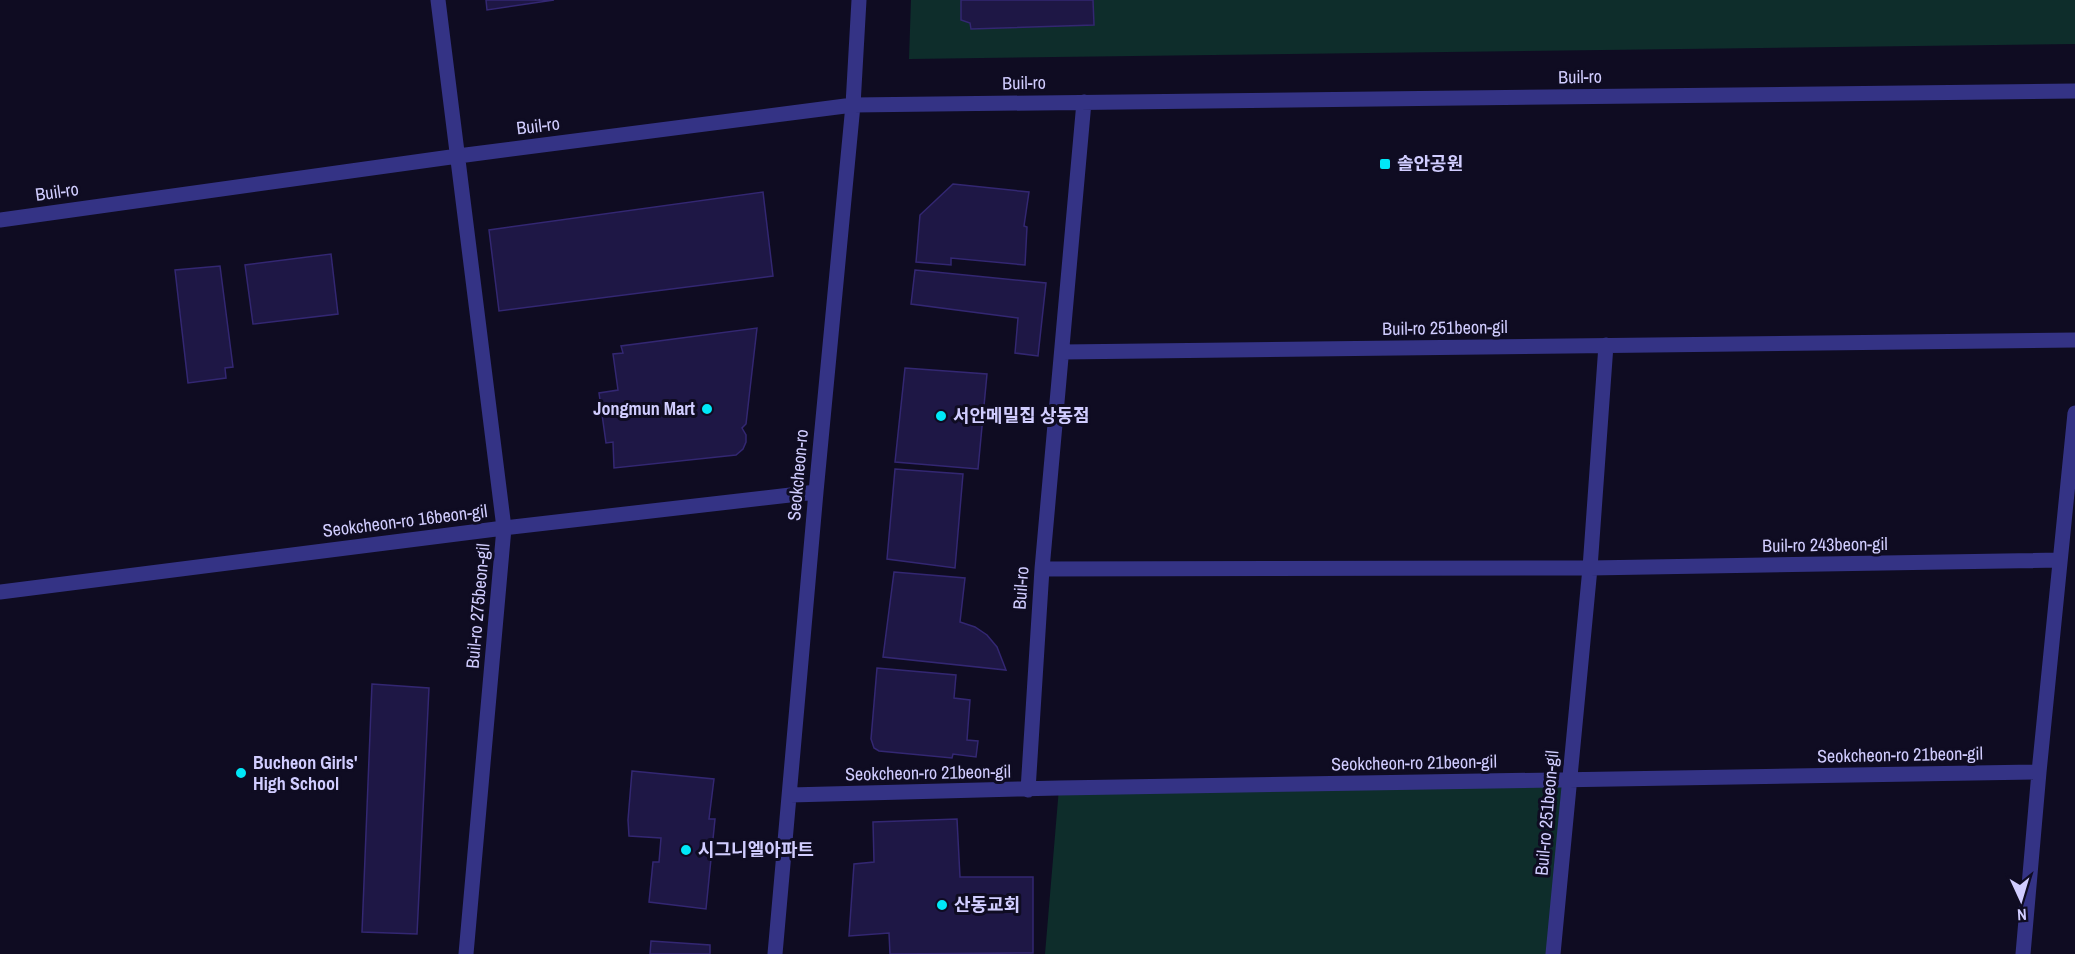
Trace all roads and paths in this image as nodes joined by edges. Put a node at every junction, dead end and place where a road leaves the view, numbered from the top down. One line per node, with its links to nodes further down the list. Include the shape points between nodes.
1 (438, 0): 6 (street, Buil-ro 275beon-gil)
2 (859, 0): 5 (street, Seokcheon-ro)
3 (2075, 91): 4 (street, Buil-ro)
4 (1084, 102): 5 (street, Buil-ro); 10 (street, Buil-ro)
5 (853, 105): 6 (street, Buil-ro); 12 (street, Seokcheon-ro)
6 (458, 156): 7 (street, Buil-ro); 13 (street, Buil-ro 275beon-gil)
7 (0, 220)
8 (2075, 340): 9 (street)
9 (1606, 345): 10 (street, Buil-ro 251beon-gil); 15 (street, Buil-ro 251beon-gil)
10 (1062, 352): 16 (street, Buil-ro)
11 (2075, 413): 14 (street)
12 (816, 492): 13 (street, Seokcheon-ro 16beon-gil); 21 (street, Seokcheon-ro)
13 (504, 528): 17 (street, Seokcheon-ro 16beon-gil); 22 (street, Buil-ro 275beon-gil)
14 (2060, 560): 15 (street, Buil-ro 243beon-gil); 18 (street)
15 (1590, 568): 16 (street); 19 (street, Buil-ro 251beon-gil)
16 (1041, 569): 20 (street, Buil-ro)
17 (0, 592)
18 (2039, 772): 19 (street, Seokcheon-ro 21beon-gil); 25 (street)
19 (1569, 780): 20 (street, Seokcheon-ro 21beon-gil); 24 (street, Buil-ro 251beon-gil)
20 (1028, 790): 21 (street, Seokcheon-ro 21beon-gil)
21 (790, 795): 23 (street, Seokcheon-ro)
22 (466, 954)
23 (775, 954)
24 (1553, 954)
25 (2024, 954)

